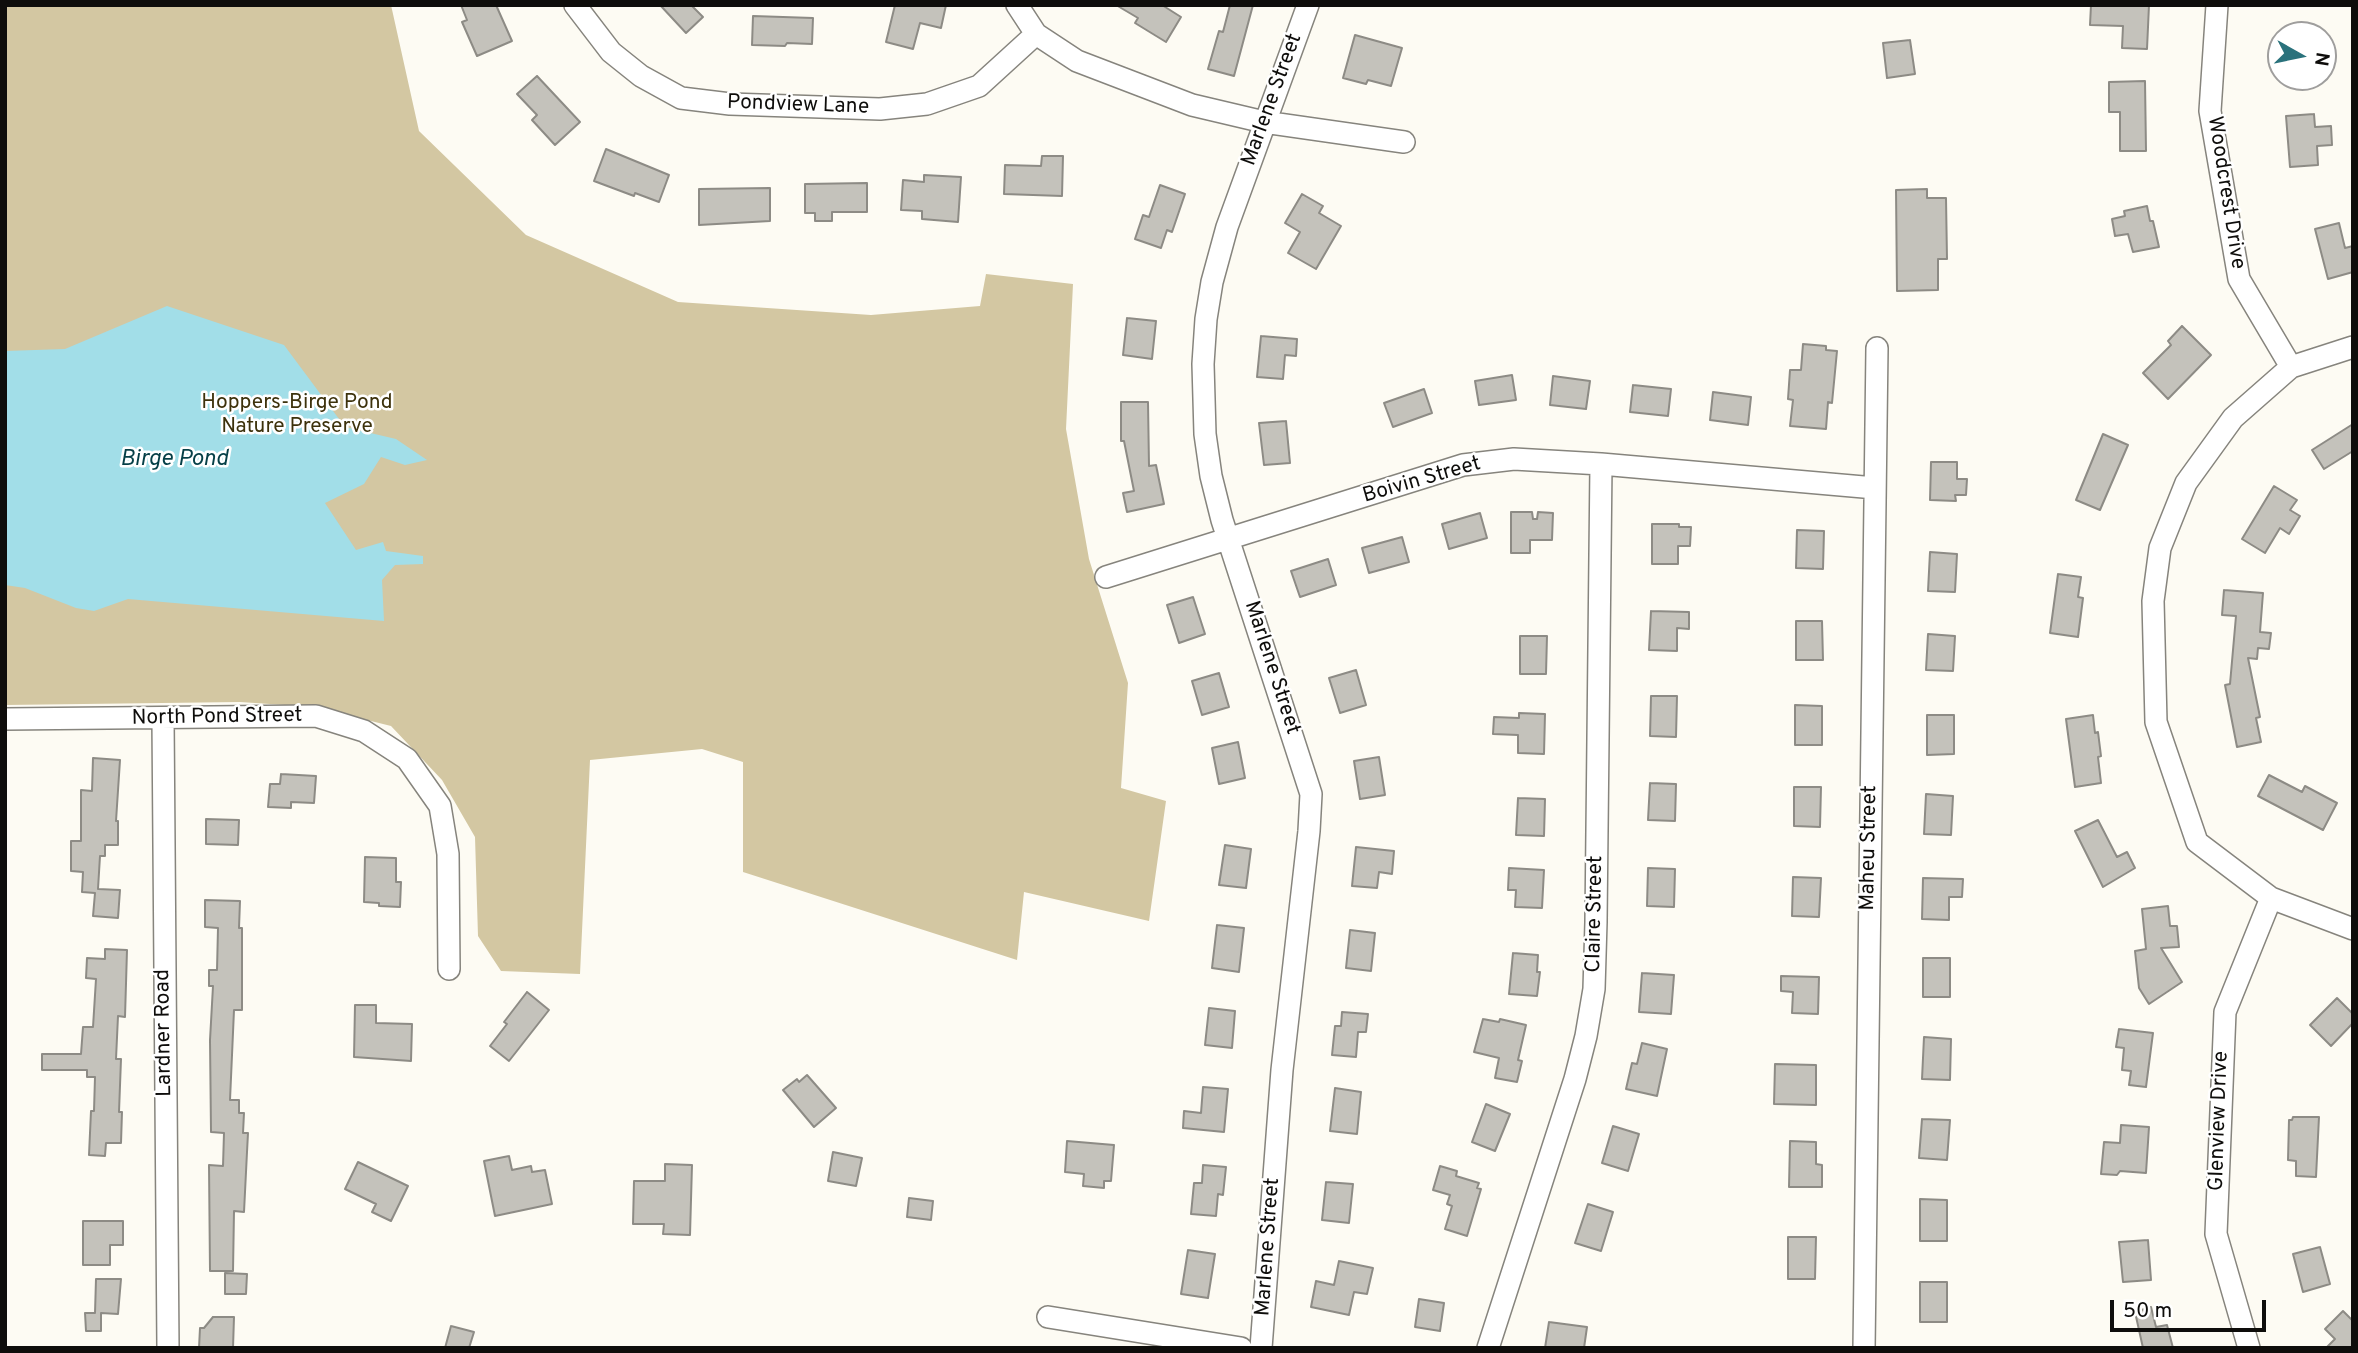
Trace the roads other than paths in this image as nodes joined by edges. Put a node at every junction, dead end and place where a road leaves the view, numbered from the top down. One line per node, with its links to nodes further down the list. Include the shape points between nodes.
1 (575, 5): 5 (street, Pondview Lane, via 611,52 641,76 681,98 730,104 880,109 927,104 979,86)
2 (1017, 5): 5 (street)
3 (1308, 5): 6 (street, Marlene Street)
4 (2217, 5): 10 (street, Woodcrest Drive, via 2210,110 2239,279)
5 (1036, 34): 6 (street, via 1077,61 1192,105)
6 (1264, 122): 7 (street); 13 (street, Marlene Street, via 1227,227 1206,319 1205,434)
7 (1404, 142)
8 (1877, 348): 12 (street, Maheu Street)
9 (2353, 348): 10 (street)
10 (2291, 367): 17 (street, via 2233,418 2186,483 2160,548 2153,601 2157,722 2197,842)
11 (1601, 464): 12 (street, Boivin Street); 13 (street, Boivin Street, via 1514,459 1463,465); 24 (street, Claire Street, via 1594,989 1575,1079)
12 (1875, 488): 25 (street, Maheu Street)
13 (1228, 540): 14 (street, Boivin Street); 23 (street, Marlene Street, via 1311,794 1282,1070)
14 (1106, 577)
15 (5, 719): 16 (street, North Pond Street)
16 (163, 719): 19 (street, North Pond Street, via 316,716 364,731 407,760 440,806 448,854); 21 (street, Lardner Road)
17 (2271, 898): 18 (street); 26 (street, Glenview Drive, via 2225,1012 2216,1234)
18 (2353, 929)
19 (449, 969)
20 (1048, 1317): 22 (street)
21 (168, 1348)
22 (1241, 1348)
23 (1261, 1348)
24 (1488, 1348)
25 (1864, 1348)
26 (2249, 1348)

